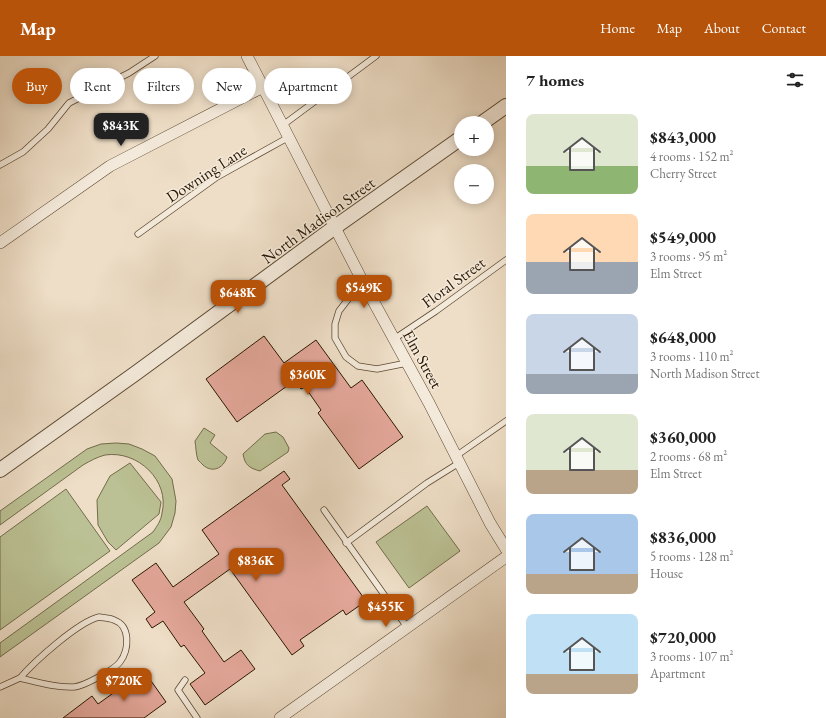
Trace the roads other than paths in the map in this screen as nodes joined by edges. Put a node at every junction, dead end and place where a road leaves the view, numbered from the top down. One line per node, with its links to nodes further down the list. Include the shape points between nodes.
1 (155, 56): 10 (lane, via 129,73 69,103 48,129 23,152)
2 (247, 56): 4 (street, Elm Street)
3 (376, 56): 7 (lane)
4 (263, 87): 7 (street, Elm Street); 13 (street, via 110,166)
5 (506, 106): 6 (street)
6 (492, 116)
7 (283, 125): 8 (street, Elm Street)
8 (289, 137): 11 (street, Elm Street); 12 (lane, Downing Lane, via 216,177)
9 (454, 143): 11 (street, North Madison Street)
10 (0, 165)
11 (335, 227): 15 (street, Elm Street); 20 (street, North Madison Street)
12 (138, 234)
13 (0, 243)
14 (506, 260): 16 (lane, Floral Street)
15 (366, 288): 16 (street, Elm Street); 17 (lane, via 349,298 339,311 335,324 335,338 346,357 358,366 378,369)
16 (394, 339): 17 (street, Elm Street)
17 (407, 363): 19 (street, Elm Street)
18 (506, 421): 19 (lane)
19 (458, 459): 22 (lane); 23 (street, Elm Street)
20 (0, 470)
21 (324, 510): 22 (lane)
22 (346, 543): 25 (lane)
23 (506, 549)
24 (506, 557): 25 (street)
25 (407, 627): 30 (street)
26 (20, 678): 26 (lane, via 50,685 75,686 90,682 119,663 125,653 127,635 123,625 114,620 99,617 93,619 35,662); 28 (lane)
27 (185, 680): 29 (lane, via 178,690)
28 (0, 687)
29 (197, 718)
30 (280, 718)

